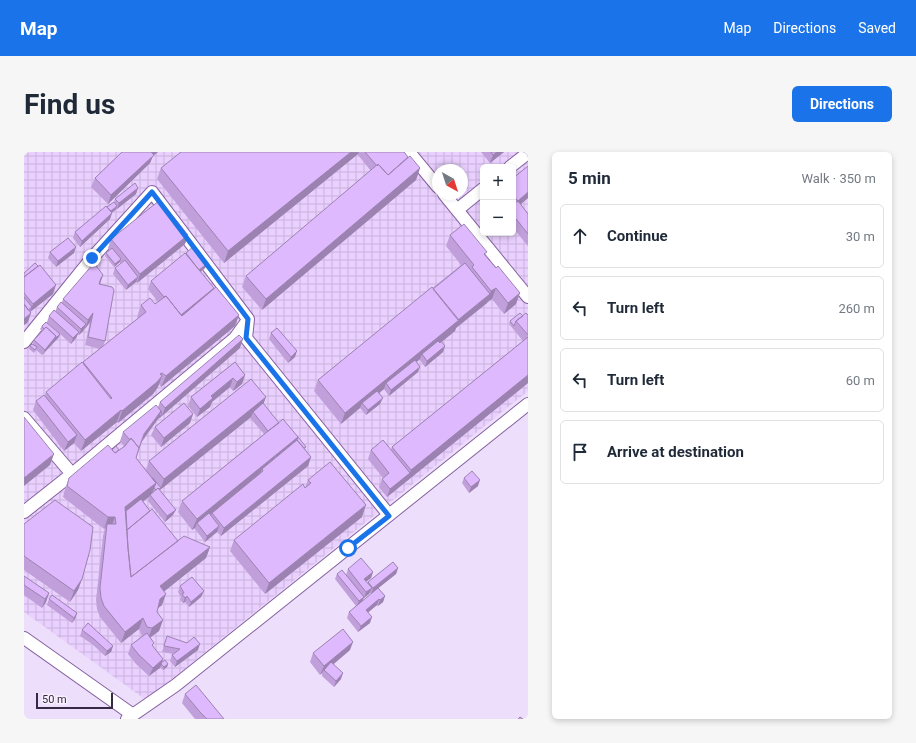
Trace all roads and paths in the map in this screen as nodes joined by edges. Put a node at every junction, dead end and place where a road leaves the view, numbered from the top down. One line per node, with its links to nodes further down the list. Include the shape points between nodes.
1 (409, 152): 4 (street)
2 (528, 153): 3 (street)
3 (514, 164)
4 (432, 180)
5 (480, 191): 7 (street)
6 (449, 200): 7 (street)
7 (457, 210): 8 (street)
8 (528, 297)
9 (248, 319): 10 (street, via 152,192 92,258); 13 (street, via 235,338); 15 (street, via 246,338)
10 (24, 342)
11 (528, 404): 15 (street)
12 (24, 418): 13 (street)
13 (72, 474): 14 (street)
14 (24, 512)
15 (389, 516): 17 (street, via 176,685)
16 (24, 638): 17 (street)
17 (130, 717)

